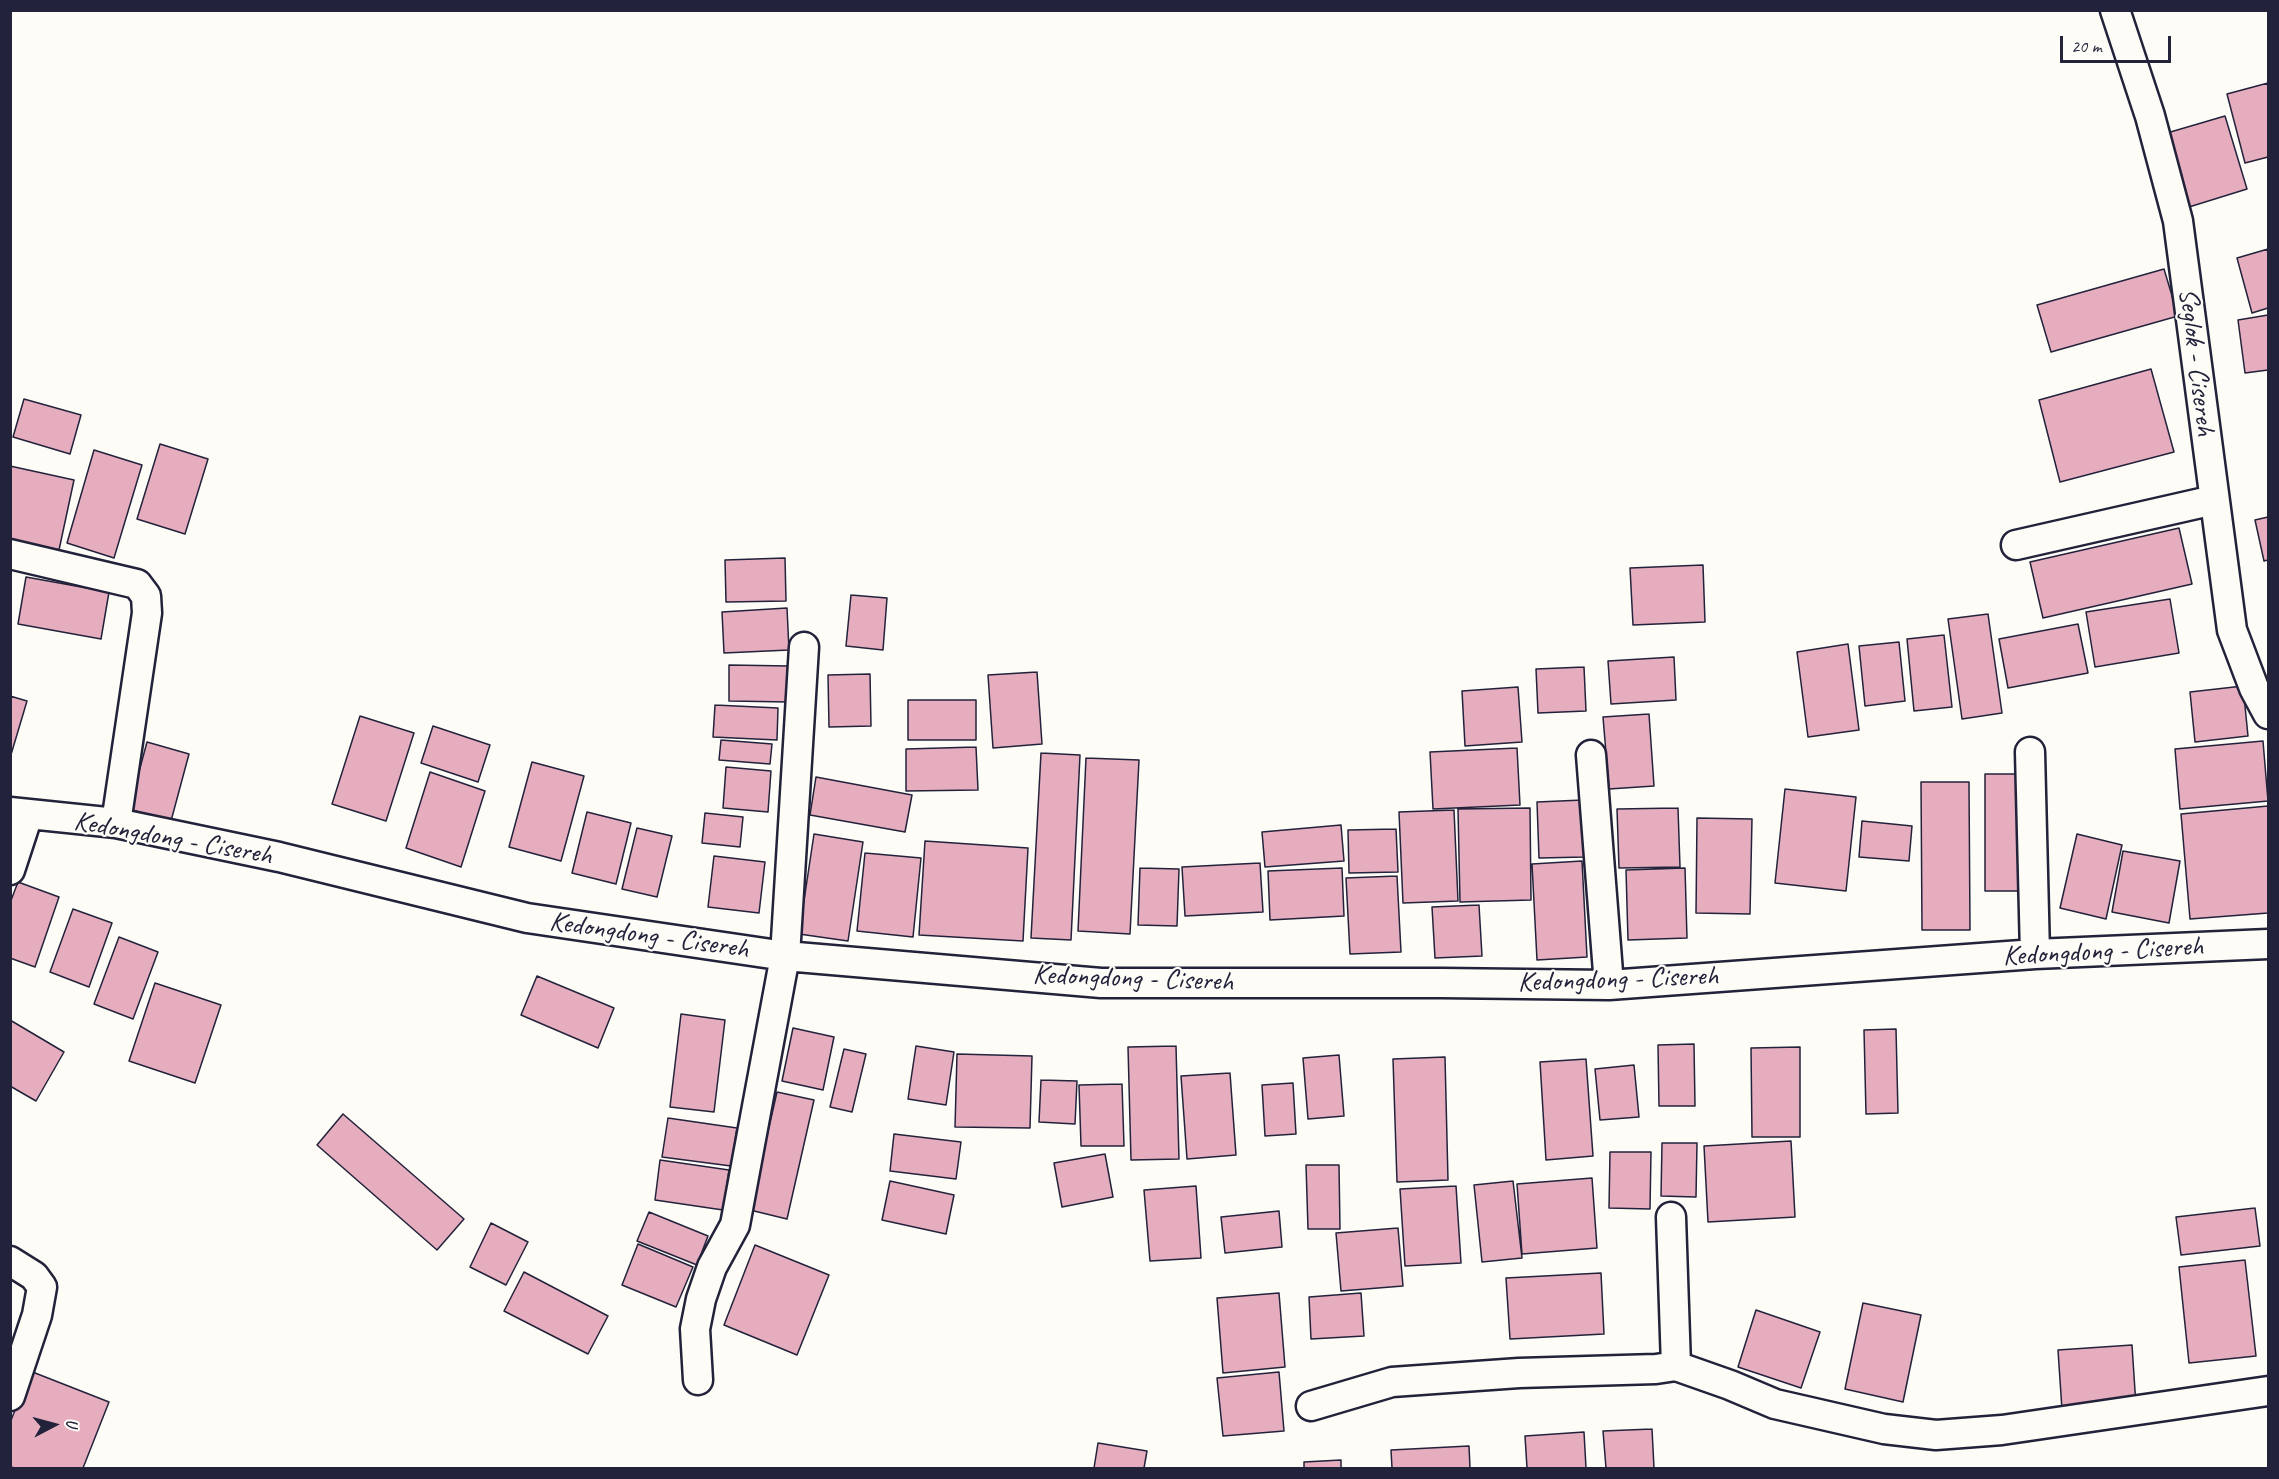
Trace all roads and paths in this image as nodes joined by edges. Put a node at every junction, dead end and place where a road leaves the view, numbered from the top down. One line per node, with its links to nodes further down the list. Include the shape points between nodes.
1 (2115, 10): 2 (street, Seglok - Cisereh, via 2150,116 2178,221)
2 (2214, 500): 3 (street); 6 (street, Seglok - Cisereh, via 2232,630)
3 (2016, 545)
4 (10, 554): 10 (street, via 137,584 146,596 147,613)
5 (804, 647): 14 (street)
6 (2268, 714)
7 (2030, 752): 13 (street)
8 (1591, 755): 15 (street)
9 (19, 813): 10 (street, Kedongdong - Cisereh); 11 (street)
10 (116, 823): 14 (street, Kedongdong - Cisereh, via 279,857 527,918)
11 (10, 870)
12 (2268, 944): 13 (street, Kedongdong - Cisereh)
13 (2035, 954): 15 (street, Kedongdong - Cisereh)
14 (785, 956): 15 (street, Kedongdong - Cisereh, via 1101,983); 19 (street, via 735,1225 712,1267 701,1299 695,1329)
15 (1609, 985)
16 (1671, 1217): 18 (street)
17 (10, 1261): 21 (street, via 34,1276 42,1287 37,1315)
18 (1676, 1366): 20 (street, via 1775,1404 1884,1429 1936,1435 2002,1430); 22 (street, via 1392,1382)
19 (698, 1380)
20 (2268, 1391)
21 (10, 1396)
22 (1311, 1406)

